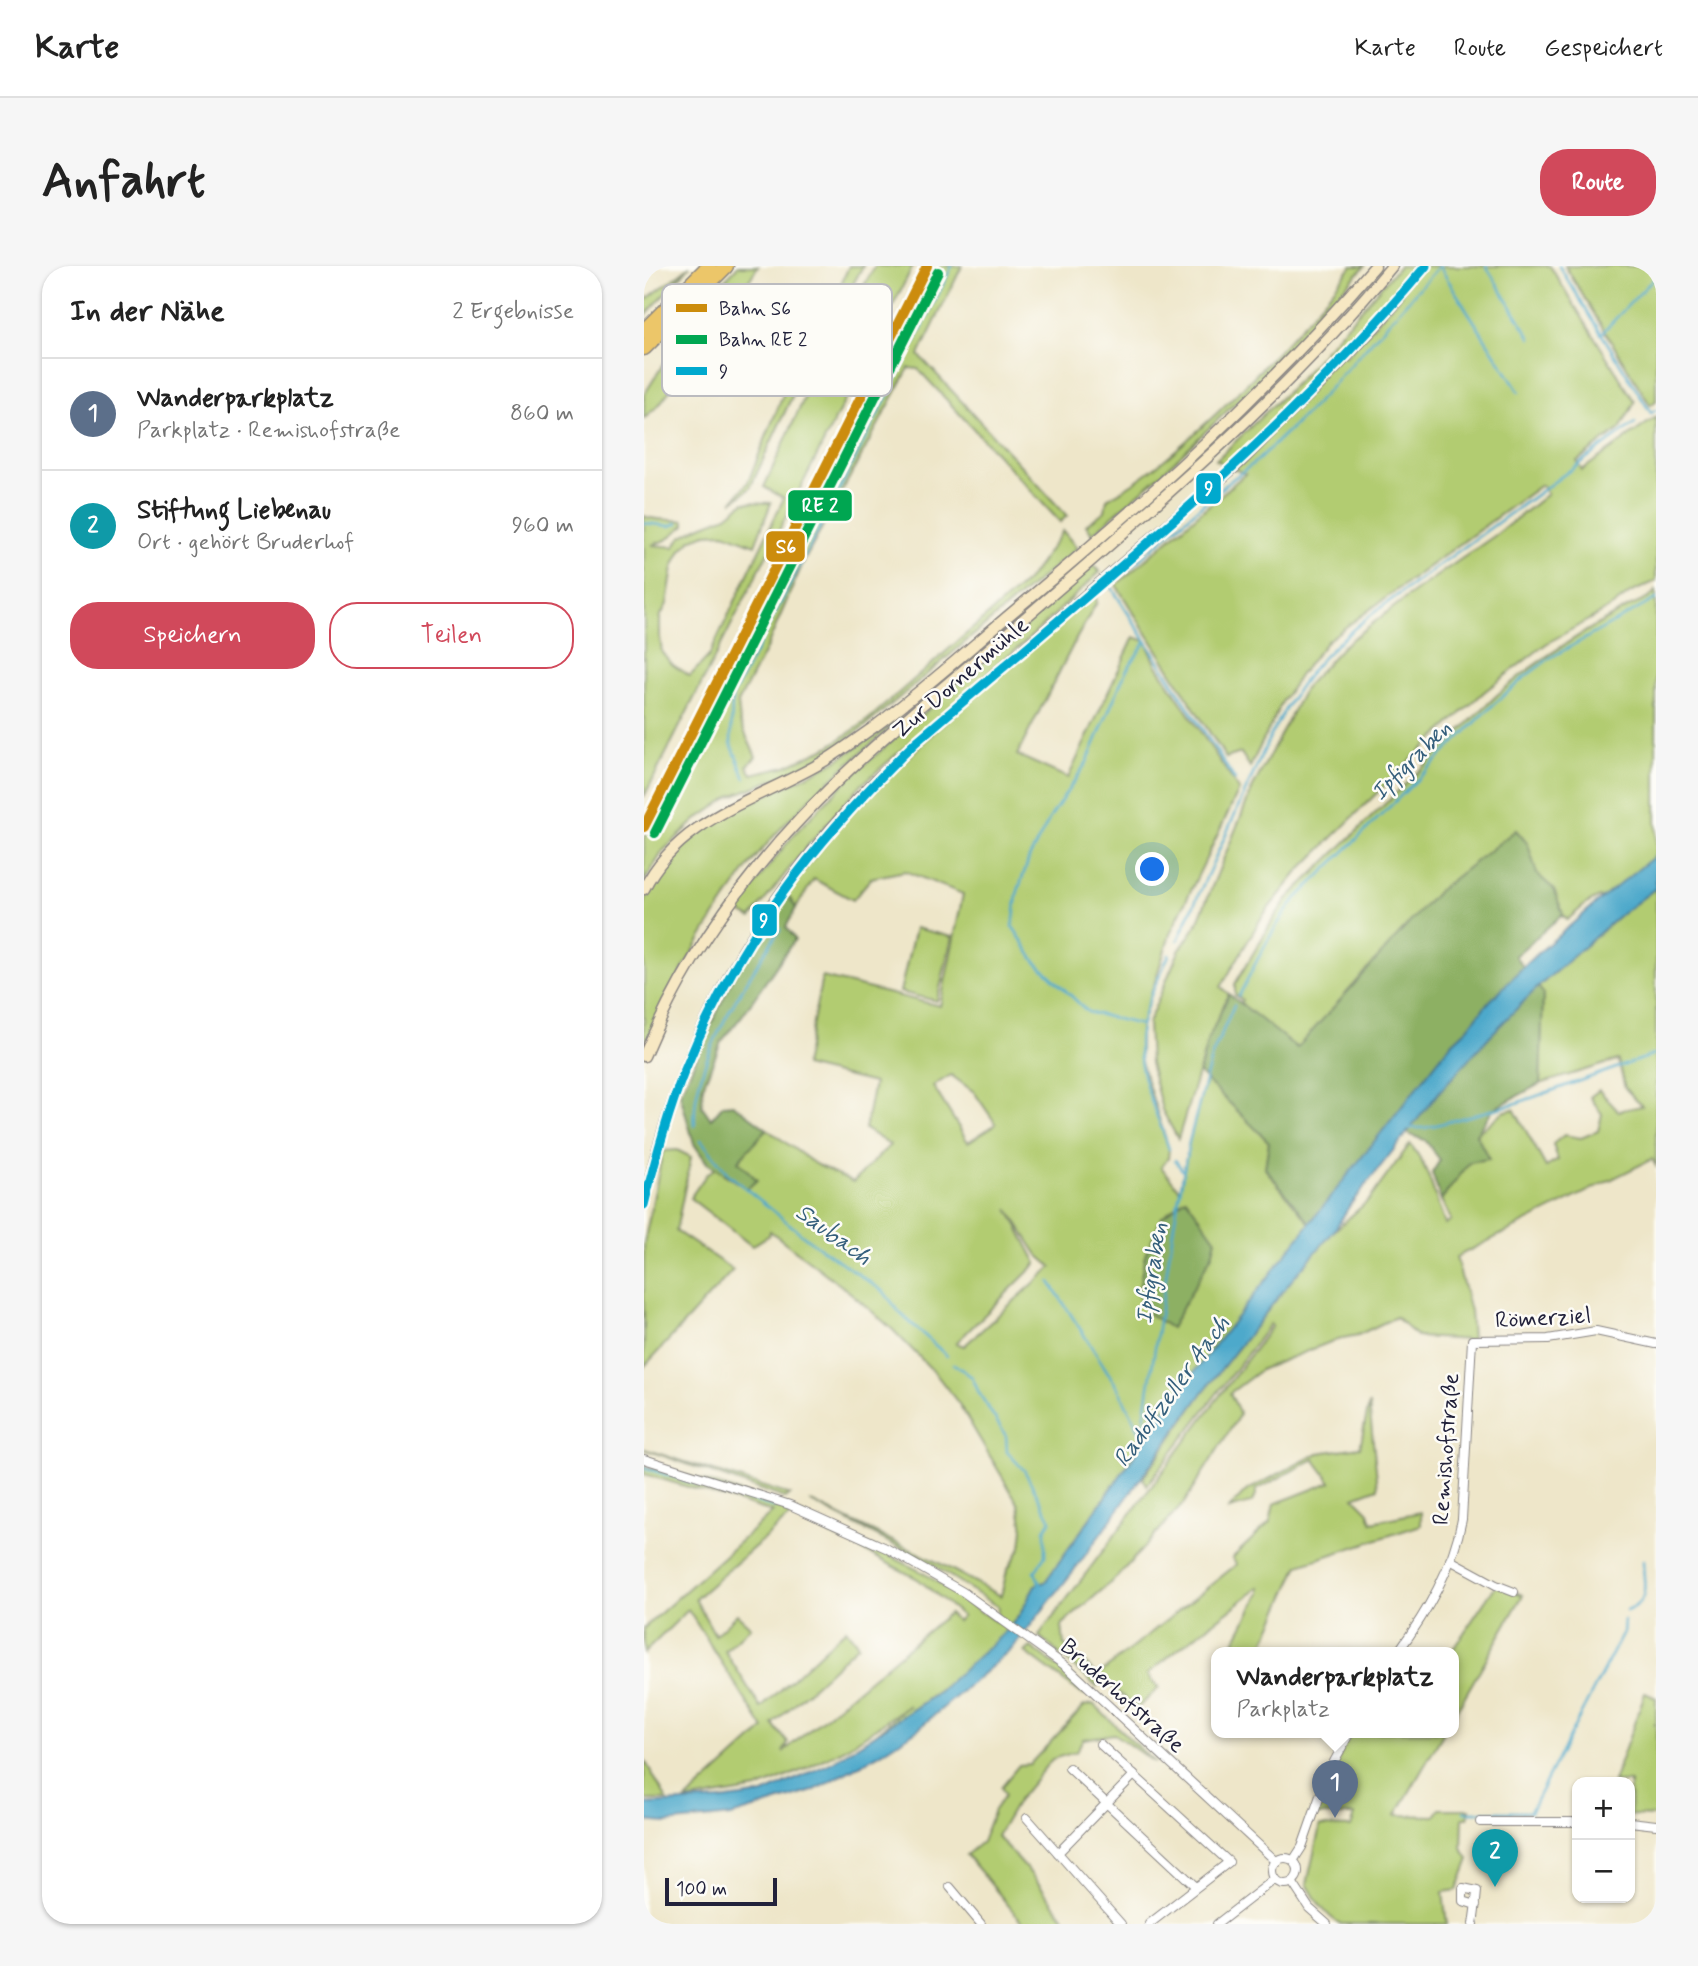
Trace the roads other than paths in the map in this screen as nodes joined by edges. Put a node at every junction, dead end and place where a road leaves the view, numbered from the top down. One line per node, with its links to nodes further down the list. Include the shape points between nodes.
1 (709, 266): 6 (highway)
2 (726, 266): 7 (highway)
3 (1375, 266): 12 (main road, via 1276,376)
4 (1392, 266): 12 (main road, via 1339,327 1209,459)
5 (1426, 266): 16 (main road, Zur Dornermühle, via 1354,348 1239,463 888,767 827,831 761,920 708,1016 673,1099)
6 (691, 284)
7 (708, 284)
8 (662, 313): 10 (highway)
9 (662, 330): 11 (highway)
10 (644, 331)
11 (644, 348)
12 (1112, 536): 13 (main road)
13 (1083, 561): 14 (main road, via 825,761 741,801 684,837); 15 (main road, via 801,817 729,905 670,1000)
14 (644, 889)
15 (644, 1056)
16 (644, 1205)
17 (1472, 1340): 18 (street, Römerziel, via 1548,1339 1596,1331); 20 (street, Remishofstraße, via 1462,1519)
18 (1656, 1344)
19 (644, 1459): 35 (street, Bruderhofstraße, via 790,1505 922,1567 1068,1667)
20 (1450, 1560): 21 (street); 22 (street, Remishofstraße, via 1434,1597)
21 (1514, 1592)
22 (1401, 1647)
23 (1347, 1738): 34 (street)
24 (1100, 1744): 26 (street)
25 (1069, 1768): 27 (street)
26 (1134, 1775): 27 (street); 38 (street, via 1229,1862)
27 (1107, 1803): 33 (street); 38 (street)
28 (1027, 1818): 33 (street)
29 (1480, 1822): 30 (street)
30 (1572, 1822)
31 (1635, 1823): 32 (street)
32 (1656, 1825)
33 (1058, 1853): 44 (street)
34 (1293, 1861): 35 (street); 37 (street, via 1298,1872)
35 (1277, 1862): 36 (street)
36 (1275, 1879): 37 (street); 45 (street)
37 (1292, 1882): 46 (street, via 1309,1908)
38 (1195, 1886): 42 (street)
39 (950, 1887): 43 (street)
40 (1476, 1905): 47 (street)
41 (1656, 1917): 48 (street)
42 (1155, 1922)
43 (981, 1924)
44 (1121, 1924)
45 (1217, 1924)
46 (1327, 1924)
47 (1473, 1924)
48 (1653, 1924)

